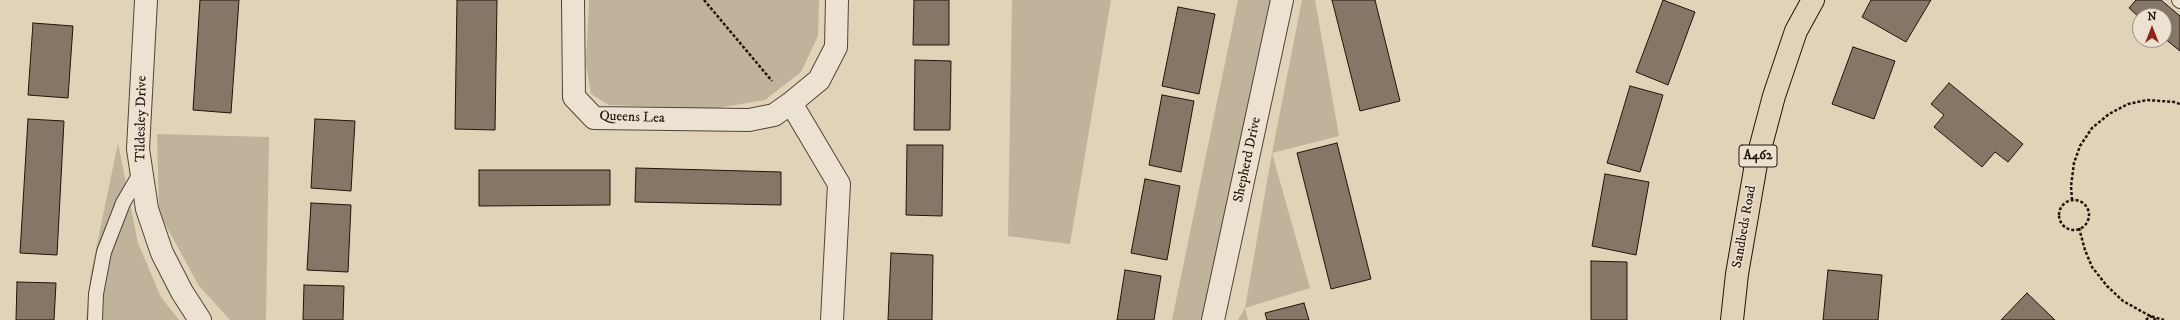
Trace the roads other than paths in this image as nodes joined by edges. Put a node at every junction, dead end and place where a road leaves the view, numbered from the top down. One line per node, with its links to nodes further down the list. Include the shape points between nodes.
1 (146, 0): 7 (street, Tildesley Drive, via 138,149)
2 (573, 0): 6 (street, Queens Lea, via 574,98 594,118 749,120 774,115)
3 (837, 0): 6 (street, Queens Lea, via 836,47 819,80)
4 (1282, 0): 11 (street, Shepherd Drive)
5 (1813, 0): 12 (main road, Sandbeds Road / A462, via 1796,31 1774,96 1756,164 1737,274)
6 (791, 103): 10 (street, via 839,184)
7 (141, 172): 8 (lane, via 122,203 104,252 96,294); 9 (street, Tildesley Drive, via 147,209 162,254)
8 (95, 320)
9 (200, 320)
10 (832, 320)
11 (1213, 320)
12 (1732, 320)

